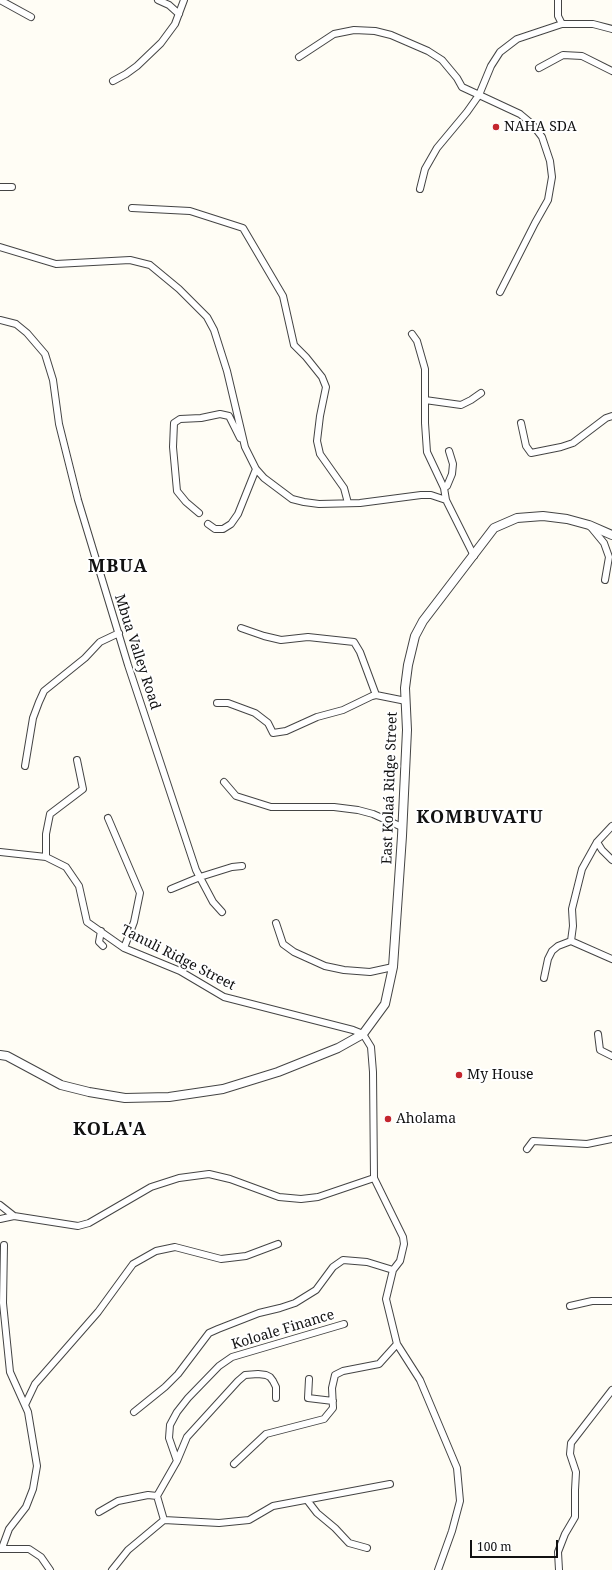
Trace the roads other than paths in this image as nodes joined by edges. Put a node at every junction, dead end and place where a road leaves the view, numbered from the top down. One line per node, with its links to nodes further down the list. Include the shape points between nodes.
1 (0, 0): 6 (street)
2 (158, 0): 5 (street)
3 (184, 0): 5 (street)
4 (558, 0): 7 (street, via 558,16)
5 (179, 14): 12 (street, via 161,43 126,74)
6 (31, 17)
7 (562, 24): 8 (street, via 594,24); 13 (street, via 517,39 500,52)
8 (612, 29)
9 (299, 57): 13 (street, via 334,34 354,30 375,31 397,37 428,51 442,60 462,87)
10 (539, 68): 11 (street, via 564,55 582,56)
11 (612, 71)
12 (113, 81)
13 (479, 95): 16 (street, via 437,148 425,169); 19 (street, via 520,114 532,124 542,137 552,177 548,200)
14 (0, 187): 15 (street)
15 (12, 187)
16 (420, 189)
17 (132, 208): 31 (street, via 190,211 243,228 283,296 294,345 322,377 326,386 317,441 320,454 344,488)
18 (0, 248): 26 (street, via 56,264 130,260 150,265 207,317 214,330 227,371)
19 (500, 292)
20 (0, 320): 39 (street, Mbua Valley Road, via 16,324 45,354 53,380 59,424 78,500)
21 (412, 334): 23 (street, via 417,341 425,369)
22 (481, 393): 23 (street, via 461,405)
23 (425, 400): 29 (street, via 427,452)
24 (612, 416): 25 (street, via 573,443 531,453 526,446)
25 (521, 424)
26 (244, 447): 28 (street); 32 (street, via 229,416 220,414 180,419 174,423 173,447 177,491)
27 (449, 451): 29 (street, via 453,464 452,474)
28 (256, 469): 31 (street, via 268,482 292,499 319,504); 33 (street, via 238,514 231,524 223,529 214,529)
29 (444, 488): 30 (street)
30 (446, 500): 31 (street, via 421,495); 36 (street)
31 (348, 503)
32 (199, 513)
33 (208, 524)
34 (589, 525): 35 (street, East Kolaá Ridge Street); 36 (street, East Kolaá Ridge Street, via 543,516 517,518 494,528); 37 (street, via 604,543 609,557)
35 (612, 535)
36 (474, 556): 41 (street, East Kolaá Ridge Street, via 423,621 415,636 408,664)
37 (605, 580)
38 (241, 628): 40 (street, via 280,640 308,637 354,642)
39 (118, 633): 44 (street, via 100,642 85,658 44,691 33,718); 54 (street, Mbua Valley Road)
40 (376, 695): 41 (street); 42 (street, via 343,710 274,733 268,723 255,713 228,703)
41 (406, 701): 48 (street, East Kolaá Ridge Street)
42 (217, 703)
43 (77, 760): 51 (street, via 83,789 50,814 46,834)
44 (25, 766)
45 (224, 782): 48 (street, via 236,796 271,807 334,807 358,810)
46 (108, 818): 61 (street, via 140,893 134,922)
47 (612, 826): 49 (street)
48 (402, 827): 63 (street, East Kolaá Ridge Street)
49 (597, 842): 52 (street); 59 (street, via 582,868 576,889 572,909)
50 (0, 852): 51 (street, Tanuli Ridge Street)
51 (46, 857): 58 (street, Tanuli Ridge Street, via 66,867 79,886 87,922)
52 (612, 860)
53 (242, 866): 54 (street)
54 (200, 877): 55 (street); 56 (street, Mbua Valley Road, via 213,902)
55 (171, 889)
56 (222, 912)
57 (276, 923): 63 (street, via 283,944 325,966 370,972)
58 (101, 931): 60 (street, via 99,942); 61 (street, Tanuli Ridge Street)
59 (571, 941): 62 (street); 64 (street, via 552,951)
60 (103, 946)
61 (124, 948): 65 (street, Tanuli Ridge Street, via 180,971 224,997)
62 (612, 959)
63 (393, 967): 65 (street, East Kolaá Ridge Street, via 385,1004)
64 (544, 978)
65 (363, 1034): 67 (street, via 338,1048 278,1072 223,1089 169,1097 125,1098 89,1092 61,1085 7,1056); 71 (street, via 371,1048 373,1072)
66 (598, 1034): 68 (street, via 600,1050)
67 (0, 1055)
68 (612, 1056)
69 (612, 1138): 70 (street, via 587,1144 533,1141)
70 (527, 1150)
71 (374, 1178): 73 (street, via 318,1197 301,1198 279,1197 209,1174 179,1178 151,1187 89,1224 78,1226); 77 (street, via 403,1237 400,1261)
72 (0, 1205): 73 (street)
73 (14, 1216): 74 (street)
74 (0, 1219)
75 (278, 1244): 88 (street, via 246,1256 221,1259 175,1247 156,1251 133,1264 98,1312 35,1384)
76 (4, 1245): 82 (street, via 3,1303)
77 (393, 1270): 83 (street, via 386,1299); 89 (street, via 367,1262 343,1260 333,1267 316,1290 295,1303 259,1313 209,1333 178,1374)
78 (612, 1301): 79 (street, via 592,1301)
79 (570, 1306)
80 (0, 1319): 82 (street)
81 (344, 1324): 90 (street, Koloale Finance, via 232,1357 219,1366 188,1398 170,1425 169,1438)
82 (6, 1325): 88 (street, via 10,1372)
83 (397, 1344): 87 (street, via 379,1364 342,1371 336,1375 332,1388); 101 (street, via 420,1380 457,1468 460,1501)
84 (309, 1379): 87 (street, via 308,1398)
85 (612, 1390): 102 (street, via 571,1443 570,1454 576,1472 575,1517 558,1552)
86 (276, 1398): 90 (street, via 276,1387 266,1375 245,1375 188,1437)
87 (333, 1401): 91 (street, via 333,1408 324,1419 266,1434)
88 (24, 1405): 98 (street, via 28,1412 37,1466 33,1489 26,1507 9,1529)
89 (134, 1412)
90 (177, 1461): 93 (street)
91 (234, 1464)
92 (390, 1484): 94 (street)
93 (157, 1496): 95 (street, via 148,1495 118,1501); 96 (street)
94 (307, 1500): 96 (street, via 273,1506 249,1520 219,1523); 97 (street, via 349,1543)
95 (99, 1512)
96 (164, 1520): 100 (street, via 128,1550)
97 (367, 1548)
98 (1, 1549): 99 (street, via 29,1549 41,1557)
99 (50, 1570)
100 (112, 1570)
101 (438, 1570)
102 (559, 1570)

